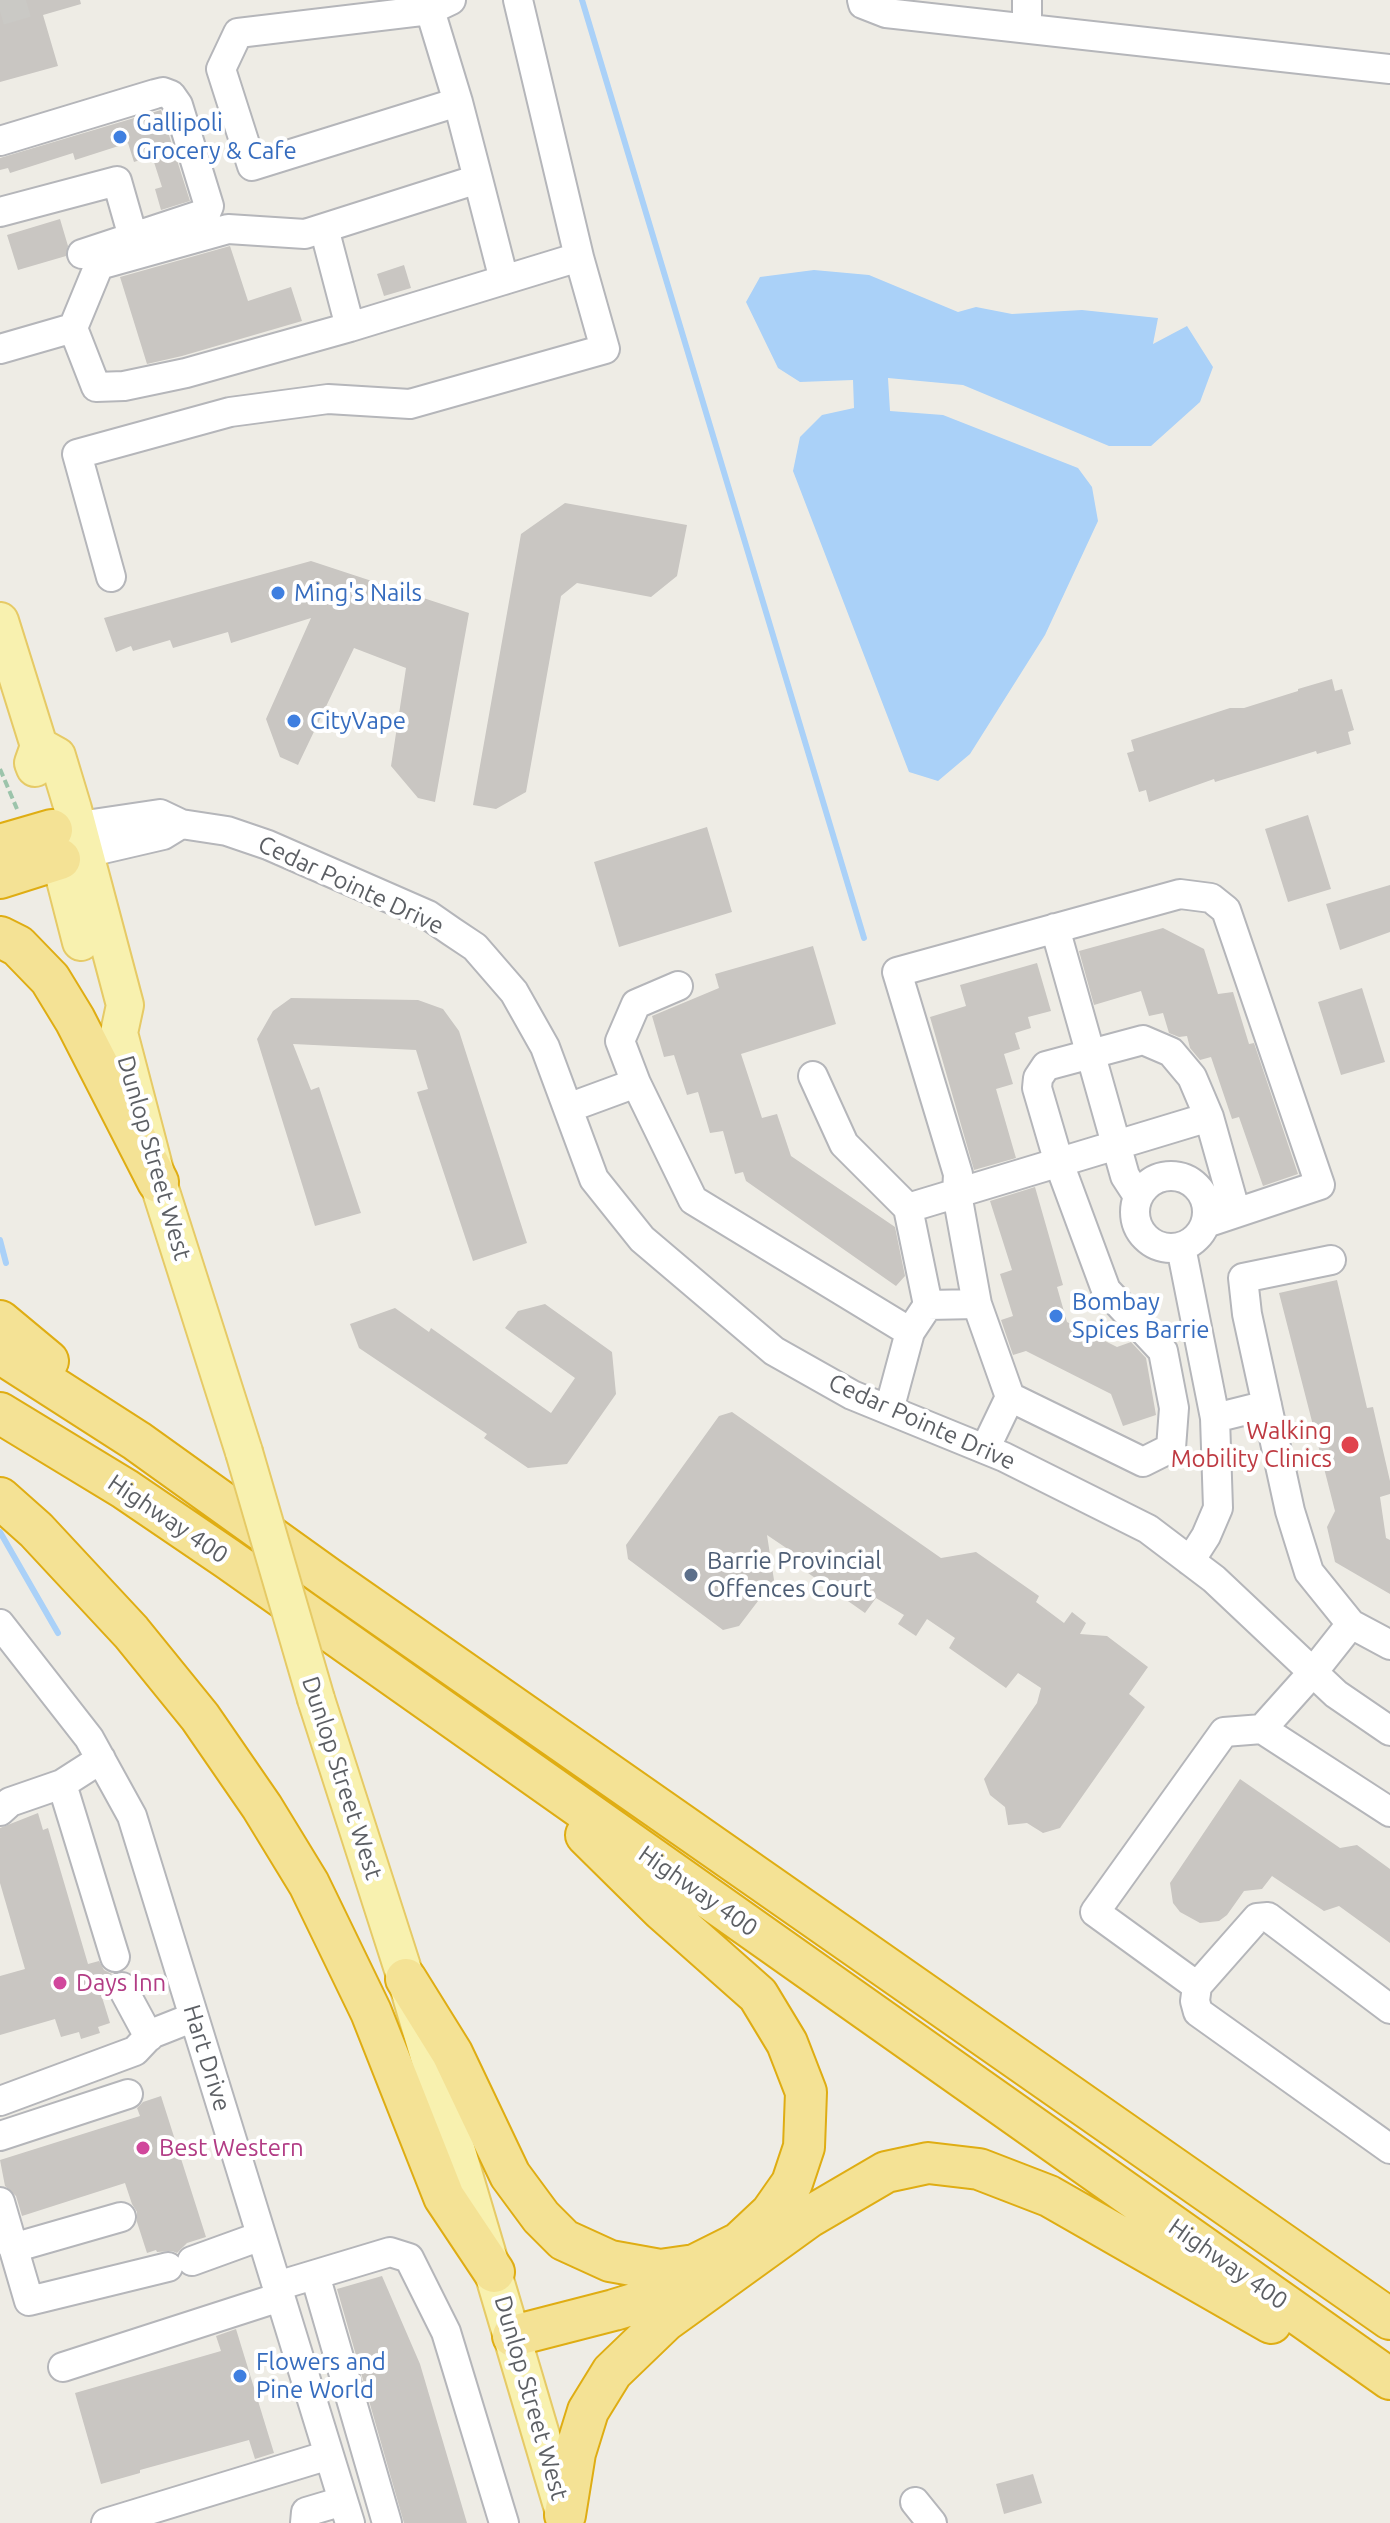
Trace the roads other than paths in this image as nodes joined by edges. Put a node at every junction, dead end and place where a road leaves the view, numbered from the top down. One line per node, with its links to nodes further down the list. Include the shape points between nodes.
1 (518, 0): 14 (street)
2 (862, 0): 5 (street, via 886,13)
3 (1027, 0): 5 (street)
4 (440, 5): 7 (street); 7 (street, via 238,33 221,69 252,166)
5 (1027, 28): 6 (street)
6 (1390, 69)
7 (458, 102): 9 (street)
8 (0, 141): 12 (street, via 163,92 171,95 209,206 206,213)
9 (478, 179): 11 (street); 15 (street)
10 (0, 212): 12 (street, via 117,181)
11 (324, 228): 16 (street); 17 (street, via 305,234 228,229 99,265)
12 (133, 237): 13 (street)
13 (82, 254)
14 (579, 257): 15 (street); 19 (street, via 605,349 410,404 328,399 230,412 77,454)
15 (504, 280): 16 (street)
16 (350, 327): 17 (street, via 186,373 96,387)
17 (73, 328): 18 (street)
18 (0, 349)
19 (111, 577)
20 (0, 621): 21 (main road, Dunlop Street West, via 39,746 33,763)
21 (49, 838): 22 (highway); 29 (street, Cedar Pointe Drive, via 163,835 181,824 227,831 428,915 475,947 514,992 545,1047); 33 (main road, Dunlop Street West, via 101,1012 119,1033)
22 (0, 878)
23 (1055, 928): 26 (street); 34 (street, via 897,972 958,1174); 37 (street, via 1180,894 1211,898 1226,910 1320,1185)
24 (0, 937): 33 (highway, via 18,946 50,979)
25 (678, 986): 28 (street, via 636,1004 620,1041)
26 (1091, 1054): 30 (street, via 1143,1040 1171,1052 1192,1077); 31 (street); 32 (street, via 1046,1066 1038,1078)
27 (813, 1076): 36 (street, via 844,1144)
28 (636, 1083): 29 (street); 44 (street, via 693,1200)
29 (568, 1108): 48 (street, Cedar Pointe Drive, via 594,1179 642,1239 774,1351)
30 (1209, 1117): 31 (street); 37 (street)
31 (1116, 1145): 32 (street); 35 (street, via 1125,1176)
32 (1059, 1163): 34 (street); 46 (street, via 1106,1290 1163,1351 1174,1408 1171,1448 1143,1462)
33 (158, 1182): 67 (main road, Dunlop Street West, bridge)
34 (957, 1194): 36 (street); 41 (street)
35 (1138, 1196): 38 (street, via 1154,1179 1189,1180 1205,1199); 39 (street, via 1135,1220 1147,1240)
36 (908, 1208): 42 (street)
37 (1236, 1213): 38 (street)
38 (1206, 1223): 39 (street)
39 (1181, 1247): 50 (street)
40 (1331, 1260): 47 (street, via 1243,1278)
41 (977, 1304): 42 (street); 46 (street)
42 (928, 1305): 44 (street)
43 (0, 1321): 51 (highway)
44 (910, 1332): 48 (street)
45 (0, 1353): 51 (highway, Highway 400)
46 (1010, 1397): 52 (street)
47 (1267, 1405): 50 (street); 56 (street, via 1309,1572)
48 (889, 1410): 52 (street, Cedar Pointe Drive)
49 (0, 1413): 61 (highway, Highway 400, via 125,1489)
50 (1215, 1418): 54 (street, via 1218,1508)
51 (137, 1441): 85 (highway, Highway 400)
52 (985, 1449): 54 (street, Cedar Pointe Drive, via 1148,1529)
53 (0, 1498): 81 (highway, via 131,1632 200,1717 262,1807 309,1884 371,2012 444,2197)
54 (1190, 1561): 58 (street, Cedar Pointe Drive)
55 (0, 1624): 62 (street, Hart Drive)
56 (1351, 1624): 57 (street); 58 (street)
57 (1390, 1645)
58 (1313, 1672): 59 (street); 60 (street, Cedar Pointe Drive)
59 (1262, 1729): 65 (street); 68 (street, via 1224,1732 1095,1912)
60 (1390, 1731)
61 (503, 1753): 67 (highway, via 662,1910 758,1995 787,2043 806,2092 804,2147 792,2183 771,2213 739,2243 695,2265 660,2270 610,2261 564,2240 510,2175 452,2053); 88 (highway, Highway 400)
62 (101, 1759): 63 (street); 71 (street, Hart Drive, via 132,1816)
63 (62, 1784): 64 (street, via 10,1802); 66 (street)
64 (0, 1811)
65 (1390, 1812)
66 (115, 1957)
67 (406, 1979): 81 (main road, Dunlop Street West)
68 (1197, 1986): 70 (street, via 1257,1918 1268,1917); 76 (street, via 1198,2012)
69 (122, 1987): 72 (street)
70 (1390, 2009)
71 (194, 2017): 72 (street); 79 (street, Hart Drive)
72 (149, 2037): 74 (street, via 135,2051)
73 (128, 2094): 75 (street)
74 (0, 2101)
75 (0, 2136)
76 (1390, 2149)
77 (0, 2202): 80 (street)
78 (121, 2217): 80 (street)
79 (261, 2236): 80 (street, via 180,2264 29,2301); 84 (street, Hart Drive)
80 (13, 2248)
81 (494, 2272): 86 (main road, Dunlop Street West)
82 (315, 2275): 84 (street); 90 (street); 98 (street, via 390,2252 409,2258 446,2332)
83 (730, 2275): 86 (highway); 89 (highway, via 809,2217 886,2172 928,2163 979,2169 1049,2196); 94 (highway, via 665,2321 612,2372 588,2411 575,2453)
84 (278, 2292): 87 (street); 91 (street, Hart Drive)
85 (1390, 2319)
86 (513, 2336): 94 (main road, Dunlop Street West)
87 (63, 2367)
88 (1390, 2379)
89 (1390, 2389)
90 (354, 2412): 91 (street); 97 (street)
91 (318, 2422): 92 (street, Hart Drive)
92 (329, 2455): 93 (street, Hart Drive); 95 (street)
93 (346, 2512): 96 (street, via 306,2512)
94 (566, 2519)
95 (106, 2523)
96 (305, 2523)
97 (387, 2523)
98 (504, 2523)

